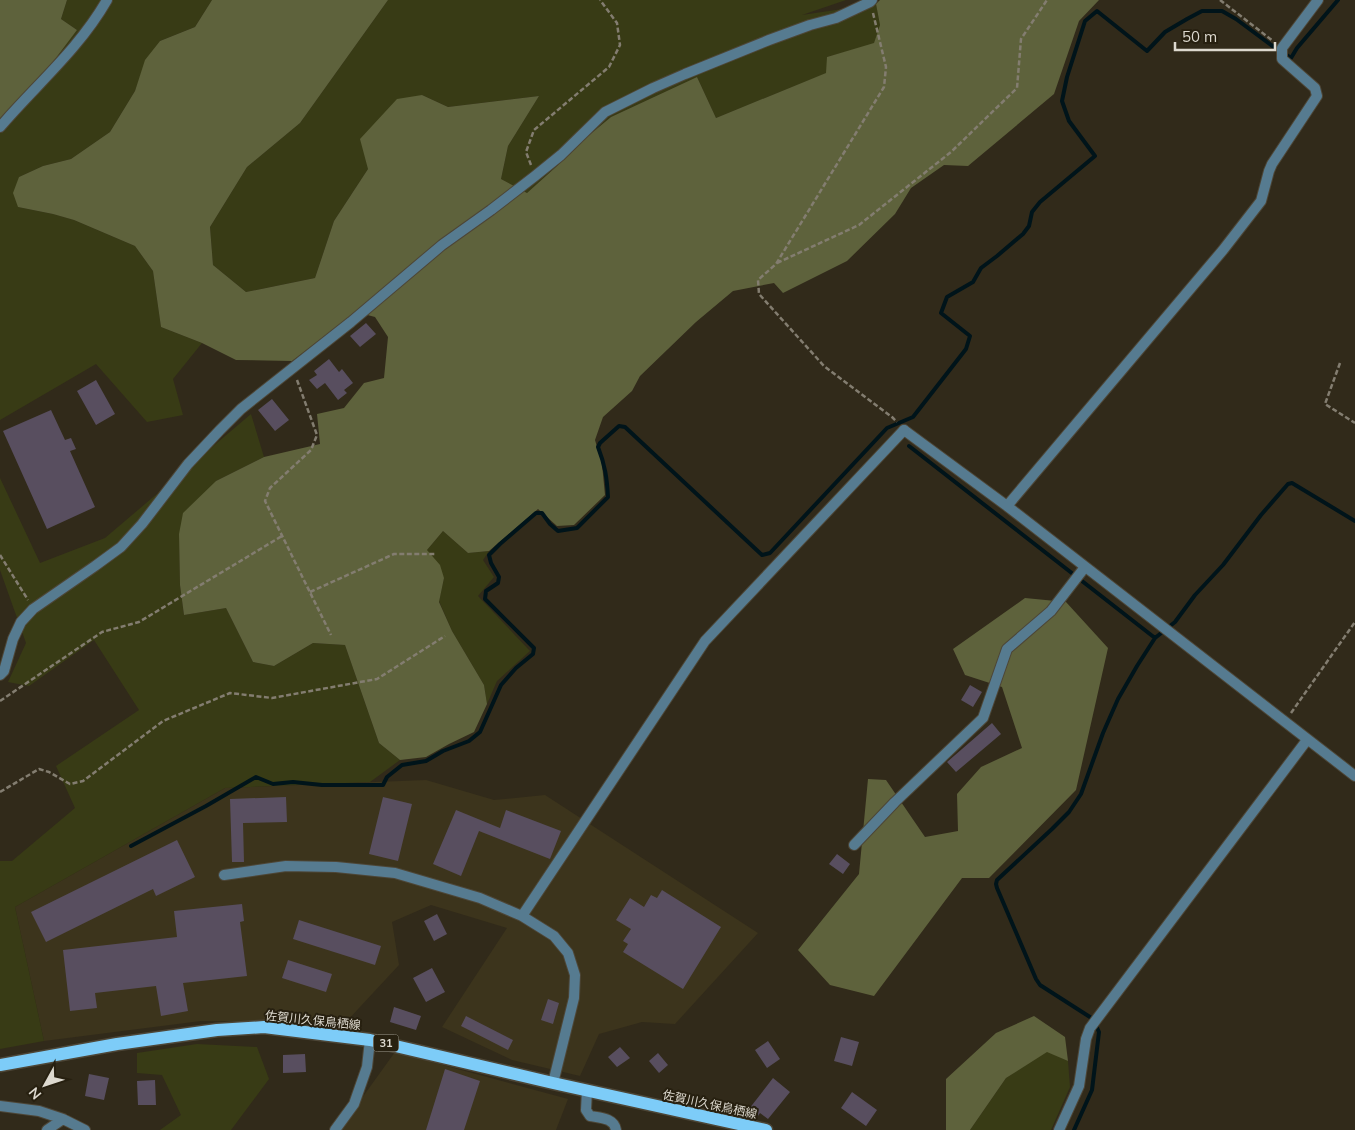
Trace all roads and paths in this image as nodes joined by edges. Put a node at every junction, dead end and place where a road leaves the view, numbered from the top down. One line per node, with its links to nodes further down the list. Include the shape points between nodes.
1 (107, 0): 8 (street, via 78,42)
2 (600, 0): 9 (path, via 617,23 620,45 609,66 534,130 526,152)
3 (1048, 0): 10 (path, via 1021,39 1017,88 958,146 858,225)
4 (1220, 0): 7 (path)
5 (1318, 0): 7 (street)
6 (871, 1): 9 (street, via 836,18 810,24 702,67 605,112); 10 (path, via 886,67 884,87)
7 (1282, 48): 15 (street, via 1282,59 1315,88 1317,96 1268,171 1260,201 1223,250)
8 (0, 127)
9 (535, 176): 12 (street, via 442,245)
10 (776, 264): 13 (path, via 758,280 759,294 824,366)
11 (1340, 363): 14 (path, via 1325,404)
12 (293, 369): 16 (path, via 317,435 311,450 270,488 265,501); 21 (street, via 220,430 121,547)
13 (892, 417)
14 (1355, 423)
15 (1007, 506): 19 (street); 33 (street, via 904,430 705,641)
16 (282, 536): 20 (path); 26 (path, via 139,622 102,632)
17 (0, 554): 21 (path)
18 (436, 554): 20 (path, via 394,554)
19 (1085, 567): 27 (street); 31 (street, via 1052,611 1007,649 983,718)
20 (310, 592): 23 (path)
21 (33, 609): 25 (street, via 21,622 4,671)
22 (1355, 622): 27 (path)
23 (331, 635)
24 (445, 636): 30 (path, via 377,678 272,698 230,693 163,720 83,781 70,784 39,769)
25 (0, 674)
26 (0, 701)
27 (1285, 722): 28 (street)
28 (1307, 740): 29 (street); 45 (street, via 1090,1028 1079,1086)
29 (1355, 776)
30 (0, 792)
31 (854, 845)
32 (224, 875): 33 (street, via 286,866 395,873 480,898)
33 (522, 916): 36 (street, via 554,936 568,954 575,975 574,998)
34 (370, 1040): 35 (main road, 佐賀川久保鳥栖線 / 31, via 264,1027 217,1030); 36 (main road, 佐賀川久保鳥栖線 / 31); 42 (street, via 367,1067 354,1104)
35 (0, 1065)
36 (553, 1083): 37 (main road, 佐賀川久保鳥栖線 / 31)
37 (587, 1090): 43 (street, via 586,1110 590,1116 611,1120); 44 (main road, 佐賀川久保鳥栖線 / 31)
38 (0, 1106): 39 (street, via 39,1111)
39 (63, 1119): 40 (street); 41 (street)
40 (47, 1130)
41 (85, 1130)
42 (335, 1130)
43 (616, 1130)
44 (766, 1130)
45 (1059, 1130)

